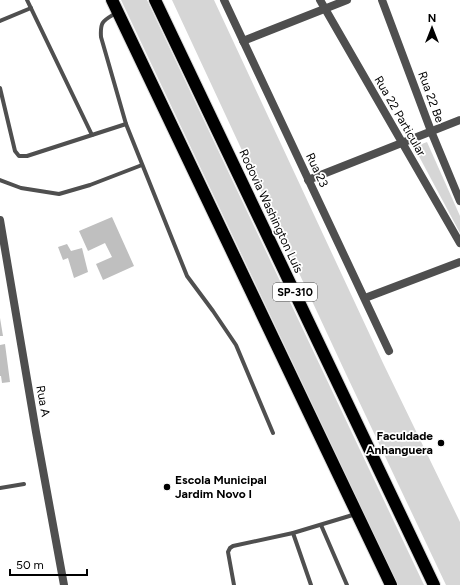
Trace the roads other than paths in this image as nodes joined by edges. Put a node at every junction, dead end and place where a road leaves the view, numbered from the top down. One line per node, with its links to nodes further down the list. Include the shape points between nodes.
1 (27, 0): 8 (lane)
2 (112, 0): 10 (highway, SP-310)
3 (155, 0): 39 (highway, Rodovia Washington Luís / SP-310)
4 (224, 0): 12 (street, Rua 23)
5 (320, 0): 9 (street, Rua 22 Particular)
6 (347, 0): 9 (street)
7 (382, 0): 16 (street, Rua 22 Be)
8 (31, 8): 11 (lane); 17 (lane)
9 (325, 9): 12 (street); 18 (street, Rua 22 Particular)
10 (118, 11): 15 (lane, via 103,21 100,27); 31 (highway, SP-310)
11 (0, 21)
12 (243, 41): 21 (street, Rua 23)
13 (0, 88): 17 (lane, via 15,151 19,156 27,156)
14 (460, 120): 16 (street)
15 (126, 124): 17 (lane); 19 (lane)
16 (431, 131): 18 (street); 22 (street, Rua 22 Be)
17 (92, 135)
18 (402, 143): 21 (street); 24 (street, Rua 22 Particular)
19 (142, 164): 20 (lane, via 90,185 59,194 21,188); 28 (lane, via 187,276 236,344)
20 (0, 180)
21 (308, 180): 26 (street, Rua 23)
22 (460, 201)
23 (0, 220): 34 (street, Rua A)
24 (460, 243)
25 (460, 262): 26 (street)
26 (365, 298): 27 (street, Rua 23)
27 (389, 350)
28 (273, 433)
29 (24, 484): 30 (lane)
30 (0, 488)
31 (356, 514): 32 (lane); 38 (highway, SP-310)
32 (321, 525): 33 (lane); 37 (lane)
33 (293, 533): 35 (lane, via 230,548 228,552); 36 (lane)
34 (64, 585)
35 (234, 585)
36 (311, 585)
37 (347, 585)
38 (391, 585)
39 (434, 585)

